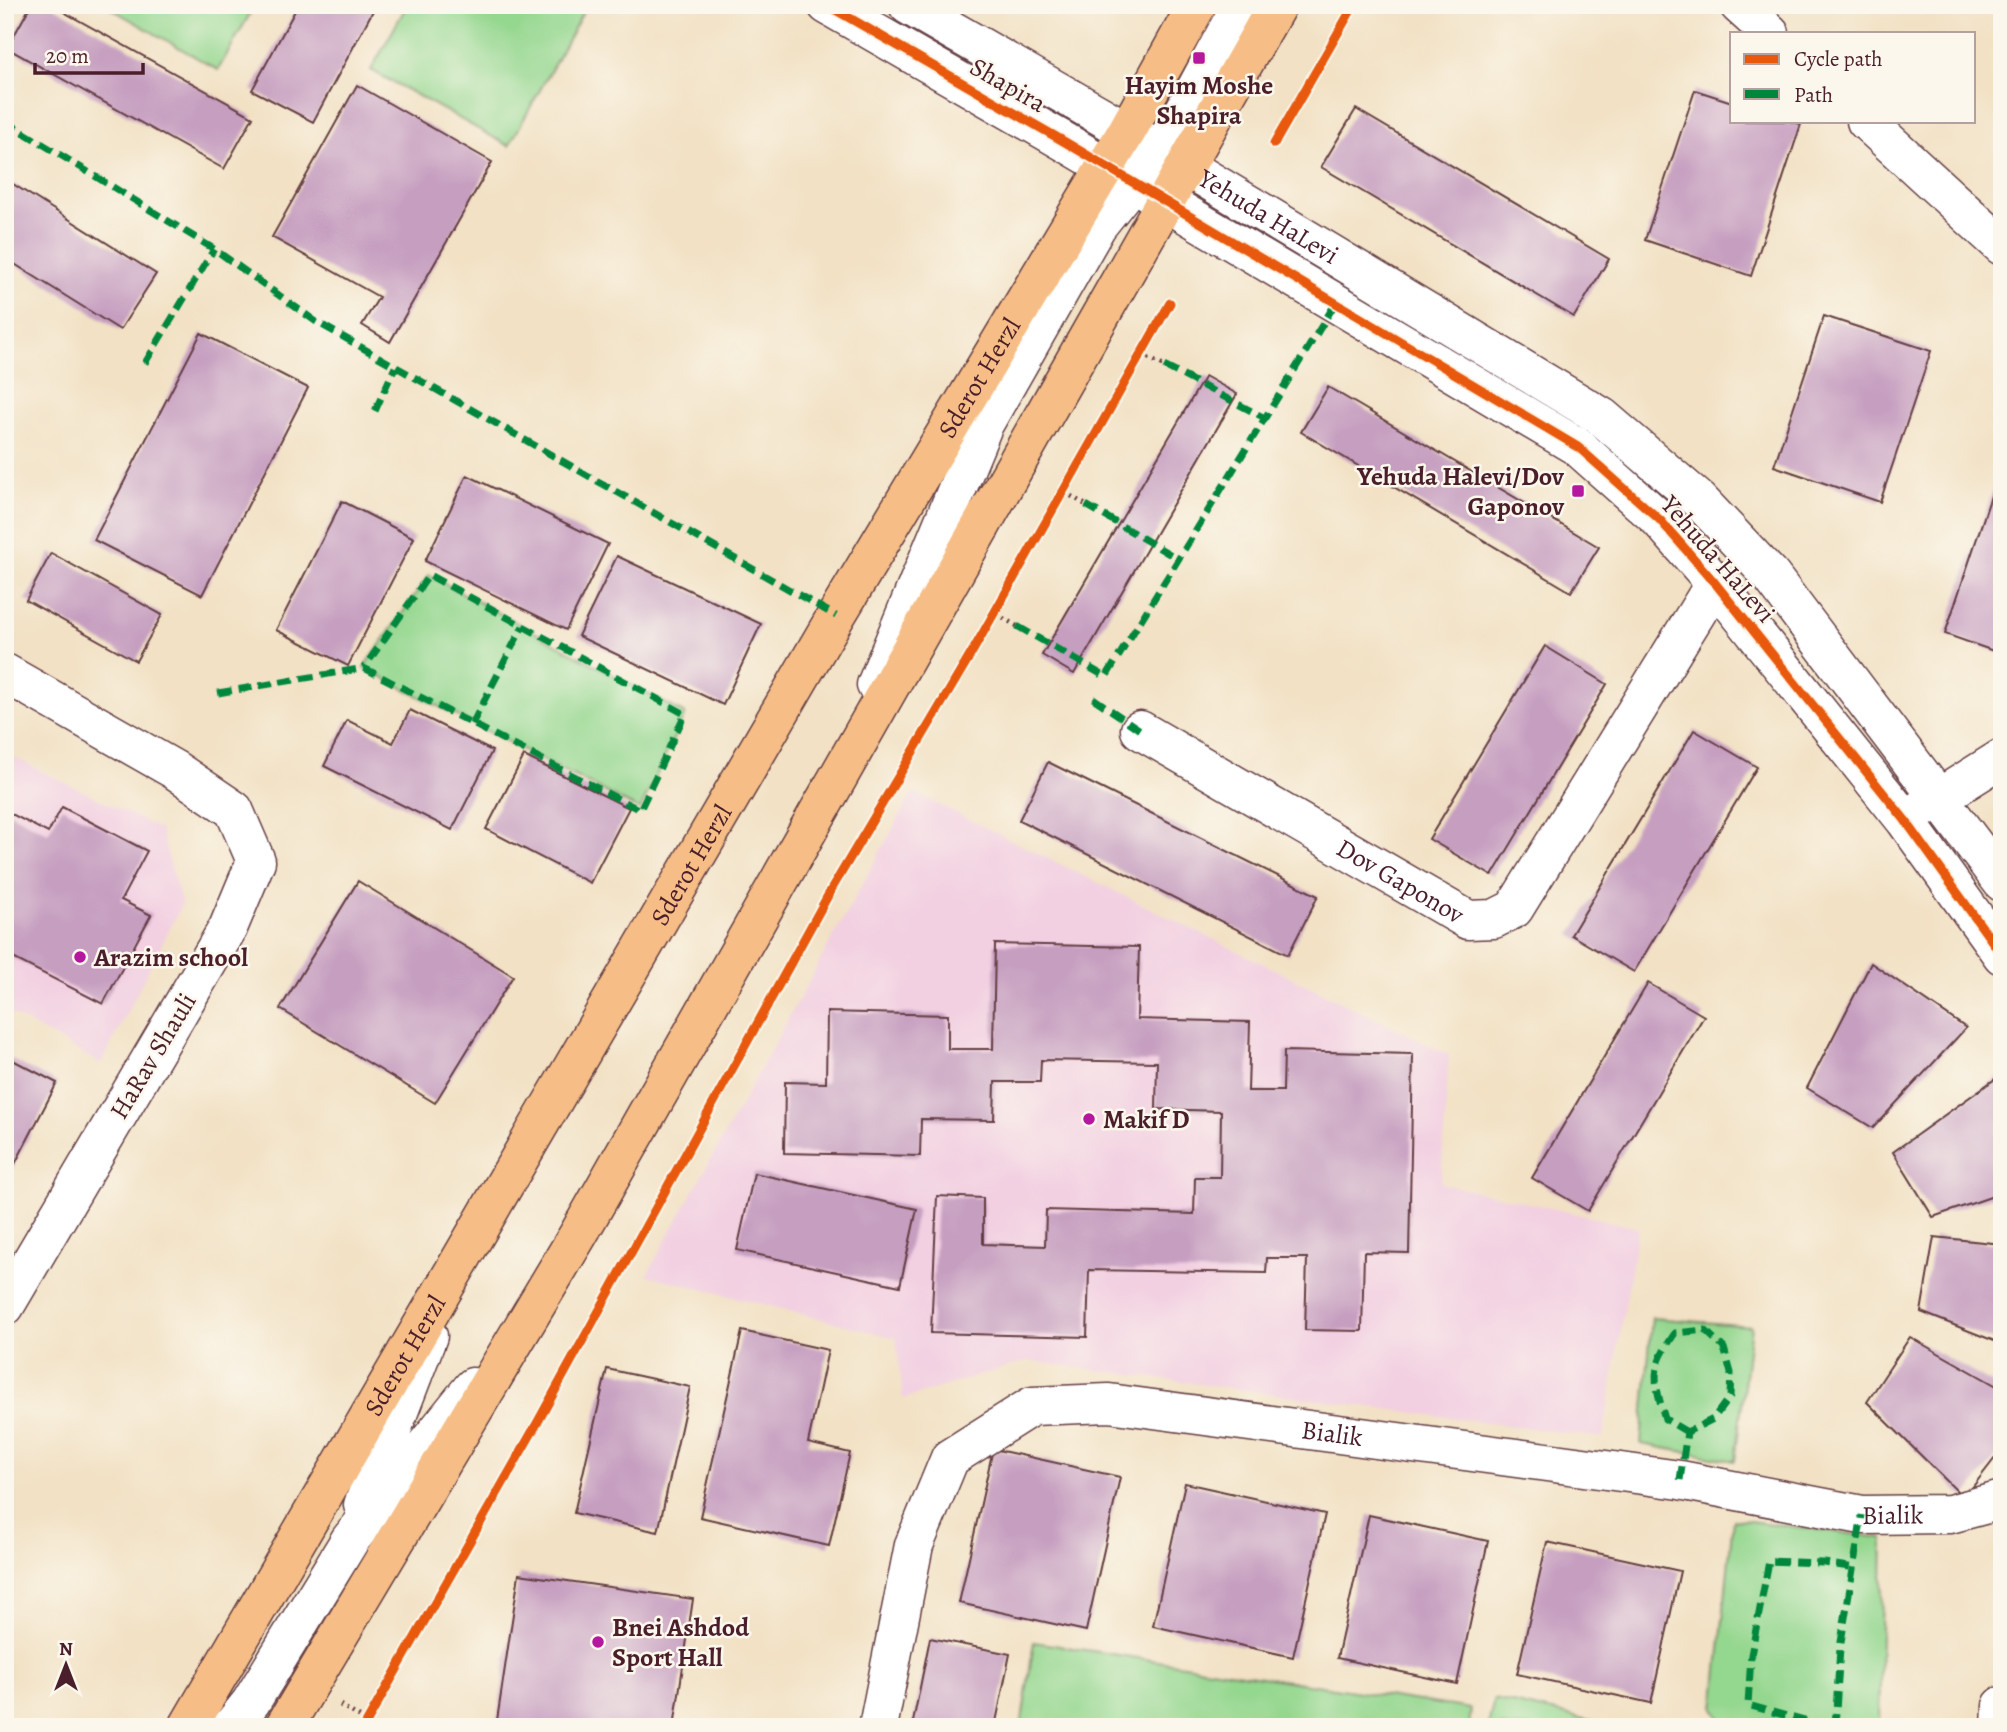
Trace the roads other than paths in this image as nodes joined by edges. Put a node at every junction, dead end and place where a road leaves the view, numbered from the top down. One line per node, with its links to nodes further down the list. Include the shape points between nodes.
1 (827, 5): 11 (street, Shapira)
2 (908, 5): 9 (street, Shapira)
3 (1197, 5): 9 (main road, Sderot Herzl)
4 (1278, 5): 10 (main road)
5 (1740, 5): 7 (street)
6 (1240, 11): 10 (street)
7 (1769, 32)
8 (1867, 122): 13 (street)
9 (1127, 131): 10 (street, Yehuda HaLevi); 11 (main road, Sderot Herzl)
10 (1173, 159): 11 (street); 12 (main road); 21 (street, Yehuda HaLevi, via 1602,416 1700,500 1771,576)
11 (1118, 174): 12 (street, Shapira); 14 (street, via 1097,226); 16 (main road, Sderot Herzl)
12 (1168, 203): 15 (street, Yehuda HaLevi, via 1578,447 1661,520); 20 (main road)
13 (2002, 246)
14 (984, 424): 16 (street); 20 (street)
15 (1715, 583): 18 (street, Dov Gaponov, via 1514,909 1494,919 1468,920); 22 (street, Yehuda HaLevi)
16 (836, 616): 25 (main road, Sderot Herzl)
17 (5, 673): 26 (street, HaRav Shauli, via 175,770 234,810 256,861 228,928)
18 (1140, 730)
19 (2002, 758): 21 (street)
20 (835, 785): 27 (main road)
21 (1940, 797): 22 (street); 23 (street, Yehuda HaLevi)
22 (1905, 820): 24 (street, Yehuda HaLevi)
23 (2002, 882)
24 (2002, 955)
25 (450, 1279): 29 (street); 32 (main road, Sderot Herzl)
26 (5, 1306)
27 (529, 1318): 29 (street); 33 (main road)
28 (2002, 1500): 34 (street, Bialik, via 1950,1514 1862,1515 1681,1480 1109,1403 1032,1406 950,1458 914,1545)
29 (350, 1540): 31 (street)
30 (2002, 1706): 35 (street)
31 (240, 1718)
32 (188, 1727)
33 (284, 1727)
34 (878, 1727)
35 (2001, 1727)

